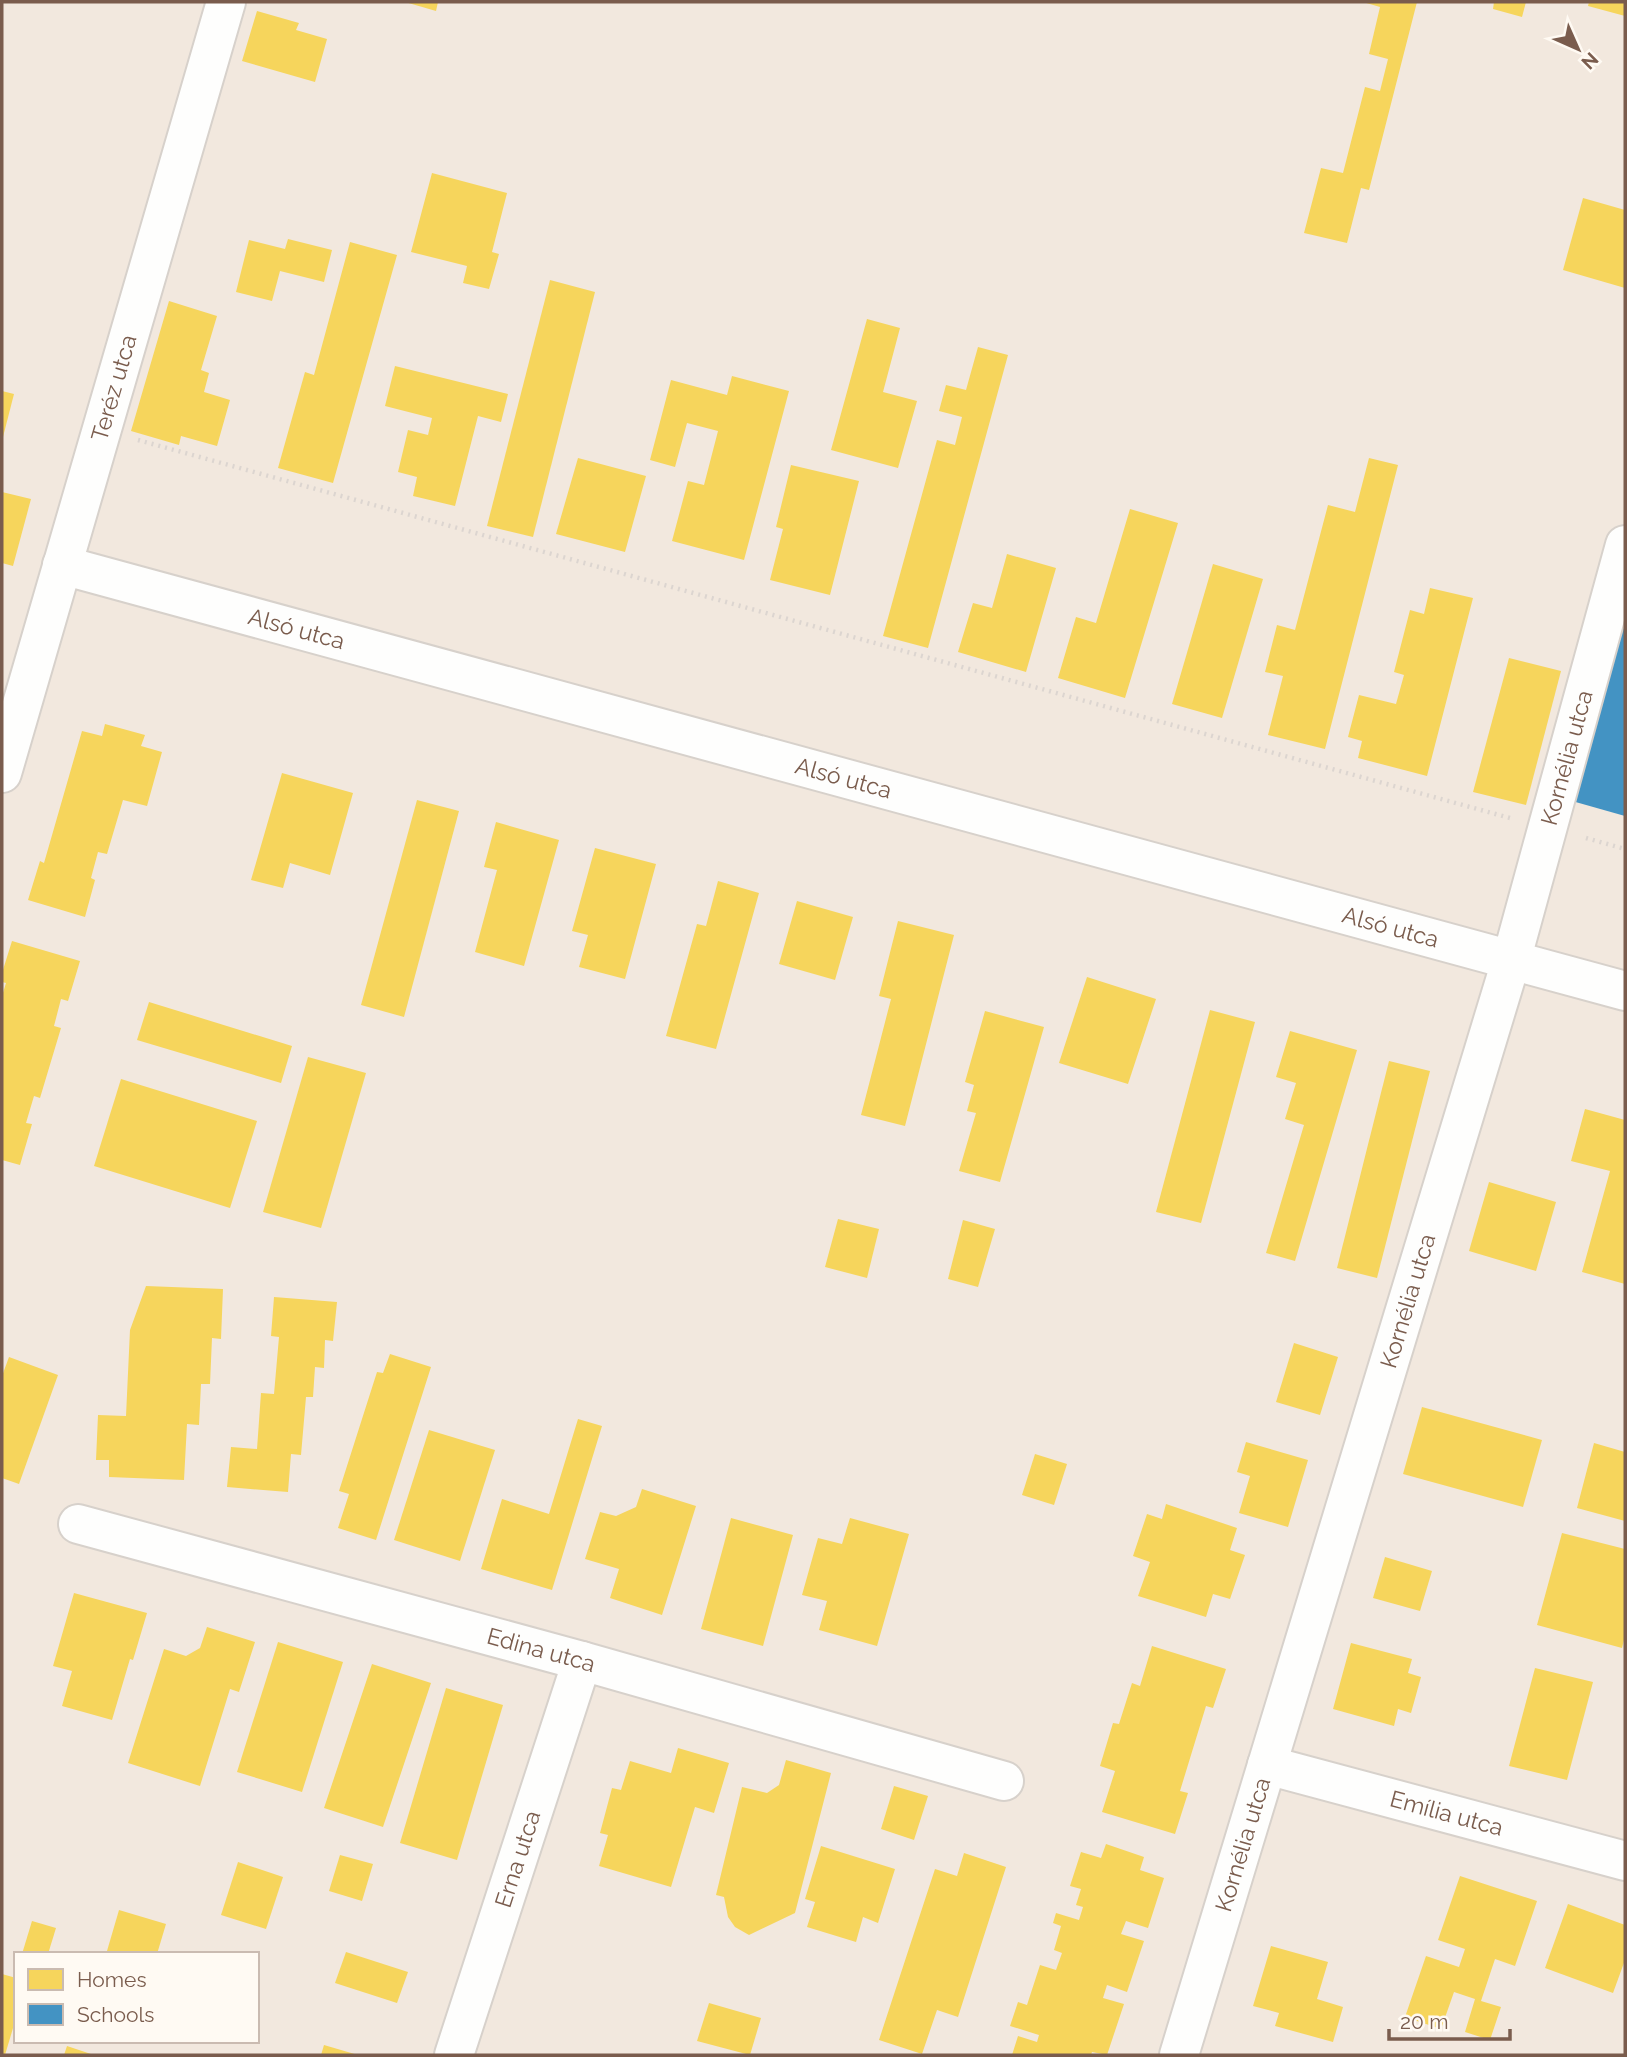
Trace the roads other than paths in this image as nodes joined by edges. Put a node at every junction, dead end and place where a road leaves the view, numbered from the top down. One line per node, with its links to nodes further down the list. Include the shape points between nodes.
1 (226, 2): 3 (street, Teréz utca)
2 (1625, 545): 5 (street, Kornélia utca)
3 (62, 565): 4 (street, Teréz utca); 5 (street, Alsó utca)
4 (2, 773)
5 (1511, 961): 6 (street, Alsó utca); 9 (street, Kornélia utca)
6 (1625, 991)
7 (78, 1524): 8 (street, Edina utca)
8 (582, 1661): 10 (street, Edina utca); 12 (street, Erna utca)
9 (1267, 1765): 11 (street, Emília utca); 13 (street, Kornélia utca)
10 (1004, 1781)
11 (1625, 1861)
12 (454, 2055)
13 (1179, 2055)

